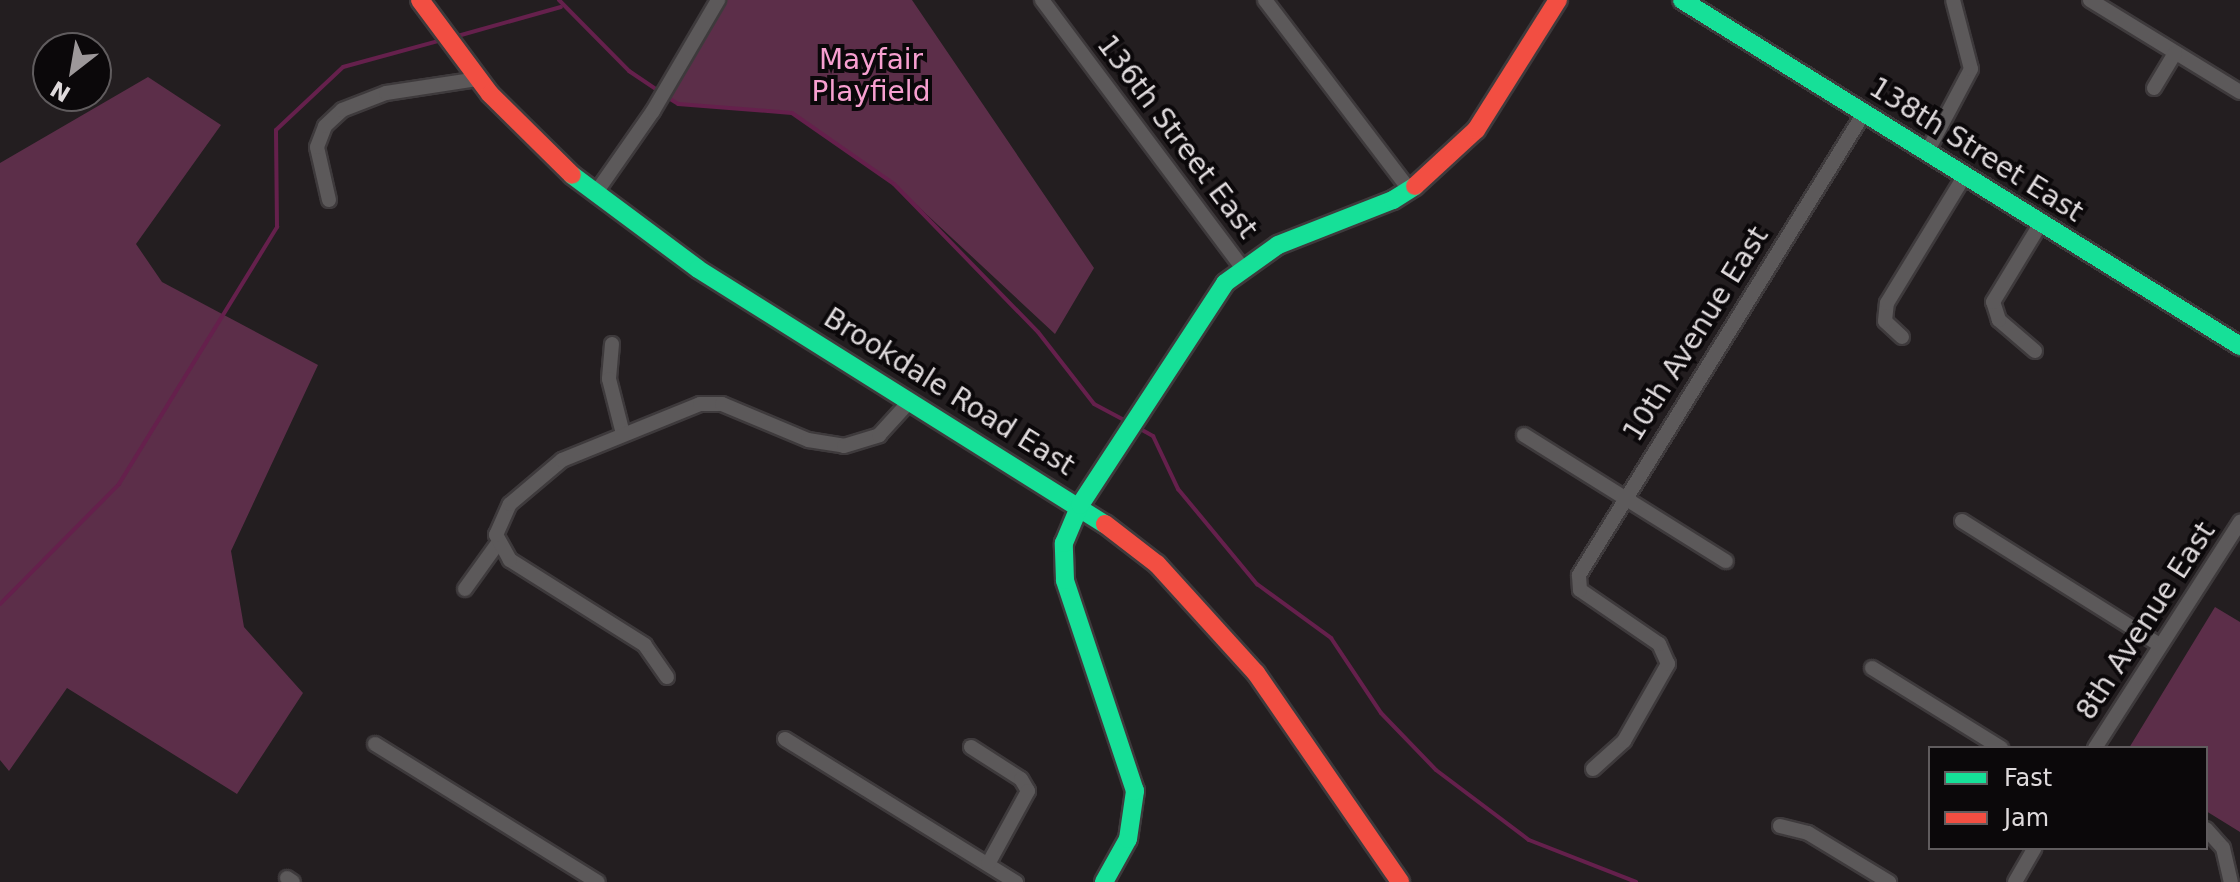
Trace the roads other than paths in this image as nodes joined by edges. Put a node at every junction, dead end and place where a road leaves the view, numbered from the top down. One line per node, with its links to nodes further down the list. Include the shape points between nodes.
1 (420, 0): 10 (street, Brookdale Road East)
2 (718, 0): 17 (street, via 653,111)
3 (1042, 0): 20 (street, 136th Street East)
4 (1265, 0): 16 (street)
5 (1682, 0): 13 (street, 138th Street East)
6 (1953, 0): 14 (street, via 1971,69)
7 (2090, 0): 9 (street)
8 (1553, 2): 16 (street, via 1476,130 1453,156)
9 (2175, 53): 11 (street); 12 (street)
10 (477, 79): 17 (street, Brookdale Road East); 18 (street, via 386,93 342,110 325,126 317,147)
11 (2154, 88)
12 (2240, 92)
13 (1864, 113): 14 (street, 138th Street East); 28 (street, 10th Avenue East)
14 (1927, 152): 15 (street, 138th Street East)
15 (1965, 175): 19 (street, 138th Street East); 21 (street, via 1887,303 1885,321)
16 (1409, 189): 20 (street, via 1296,236)
17 (595, 194): 25 (street, Brookdale Road East, via 698,269)
18 (329, 200)
19 (2041, 223): 23 (street, 138th Street East); 24 (street, via 1993,302 1999,320)
20 (1242, 267): 29 (street, via 1205,306)
21 (1902, 337)
22 (612, 344): 26 (street, via 609,379)
23 (2240, 346)
24 (2035, 351)
25 (910, 401): 26 (street, via 879,435 844,446 808,440 711,402); 29 (street, Brookdale Road East)
26 (623, 434): 32 (street, via 540,475 499,522)
27 (1524, 435): 28 (street)
28 (1624, 498): 33 (street); 43 (street, 10th Avenue East, via 1577,584 1665,651 1668,664 1614,754)
29 (1080, 505): 50 (street, via 1064,543 1065,580 1135,791 1128,839); 51 (street, Brookdale Road East, via 1157,564 1225,636)
30 (1962, 521): 35 (street)
31 (2240, 522): 35 (street, 8th Avenue East)
32 (498, 543): 34 (street); 37 (street, via 528,573 645,645)
33 (1726, 561)
34 (465, 589)
35 (2160, 645): 41 (street, 8th Avenue East)
36 (1872, 668): 40 (street)
37 (667, 677)
38 (785, 739): 47 (street)
39 (375, 744): 48 (street)
40 (1998, 746)
41 (2096, 746)
42 (971, 747): 47 (street, via 1021,779 1028,791)
43 (1593, 769)
44 (1780, 826): 52 (street, via 1808,833)
45 (2208, 831): 54 (street, via 2223,848)
46 (2034, 850): 53 (street)
47 (988, 864): 49 (street)
48 (598, 882)
49 (1016, 882)
50 (1104, 882)
51 (1400, 882)
52 (1889, 882)
53 (2015, 882)
54 (2231, 882)

